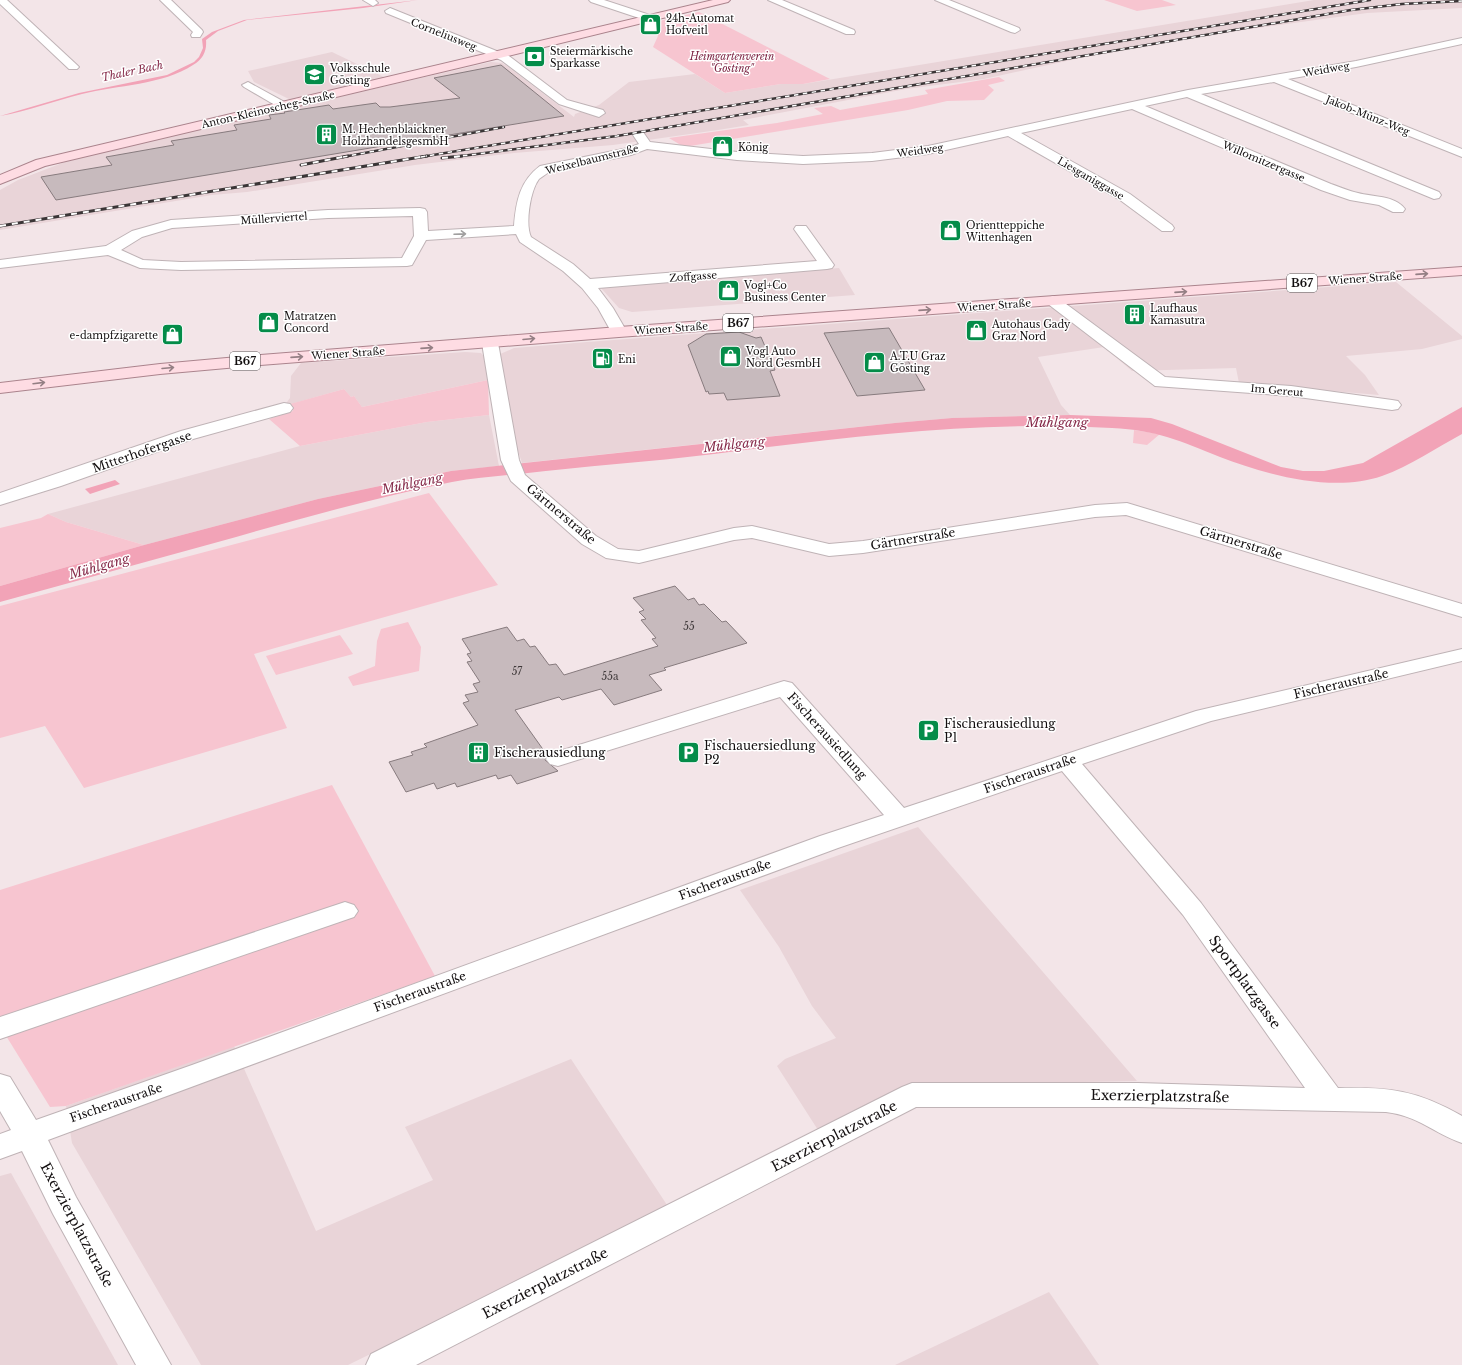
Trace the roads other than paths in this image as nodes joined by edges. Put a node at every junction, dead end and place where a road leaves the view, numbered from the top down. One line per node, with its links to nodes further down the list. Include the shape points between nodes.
1 (1, 0): 14 (street)
2 (165, 0): 11 (street, via 198,32)
3 (594, 0): 8 (street)
4 (725, 0): 8 (main road, Anton-Kleinoscheg-Straße)
5 (772, 0): 10 (street)
6 (940, 0): 9 (street)
7 (390, 12): 13 (street, Corneliusweg)
8 (652, 19): 13 (main road, Anton-Kleinoscheg-Straße)
9 (1014, 30)
10 (850, 32)
11 (196, 35)
12 (1462, 41): 15 (street, Weidweg)
13 (498, 56): 19 (main road, Anton-Kleinoscheg-Straße); 20 (street, via 505,58 563,102)
14 (73, 67)
15 (1275, 78): 17 (street, Weidweg); 23 (street, Jakob-Münz-Weg)
16 (248, 85): 19 (street)
17 (1188, 93): 18 (street, Weidweg); 25 (street)
18 (1133, 105): 21 (street, Weidweg); 26 (street, Willomitzergasse, via 1326,187 1355,197 1382,200)
19 (284, 106): 24 (main road, Anton-Kleinoscheg-Straße, via 49,161)
20 (599, 113)
21 (1012, 133): 22 (street, Weidweg, via 928,150 872,157 803,160 737,156); 27 (street, Liesganiggasse, via 1125,197)
22 (643, 140): 29 (street, Weixelbaumstraße, via 631,151 545,168 534,176 522,211)
23 (1462, 153)
24 (0, 180)
25 (1434, 195)
26 (1398, 209)
27 (1167, 228)
28 (801, 229): 35 (street, Zoffgasse, via 827,265)
29 (521, 230): 30 (street, one-way to 29); 35 (street, via 526,239 574,272)
30 (421, 236): 31 (street, via 407,262 181,266 140,264); 31 (street, Müllerviertel, via 420,212 336,214 171,224 137,234)
31 (110, 250): 33 (street, Müllerviertel)
32 (1462, 259): 37 (main road, Wiener Straße / B67)
33 (0, 264)
34 (1462, 271): 36 (main road, Wiener Straße / B67, one-way to 34)
35 (586, 284): 37 (street)
36 (1053, 301): 37 (main road, Wiener Straße / B67, one-way to 36); 41 (street, Im Gereut, via 1164,385 1290,391)
37 (616, 327): 38 (main road, Wiener Straße / B67, one-way to 37); 39 (main road, Wiener Straße / B67, via 246,349)
38 (490, 343): 40 (main road, Wiener Straße / B67, one-way to 38, via 160,368); 44 (street, Gärtnerstraße, via 513,468 589,540 614,554 628,556 659,553 734,534 752,532 829,550 864,547 1095,511 1127,509)
39 (0, 375)
40 (0, 388)
41 (1392, 405)
42 (284, 408): 43 (street, Mitterhofergasse, via 187,435)
43 (0, 499)
44 (1462, 611)
45 (1458, 659): 47 (street, Fischeraustraße, via 1204,716)
46 (558, 759): 48 (street, Fischerausiedlung, via 784,688)
47 (1067, 761): 48 (street, Fischeraustraße); 52 (street, Sportplatzgasse, via 1192,909)
48 (900, 818): 54 (street, Fischeraustraße)
49 (345, 911): 50 (street)
50 (0, 1028)
51 (0, 1085): 54 (street, Exerzierplatzstraße)
52 (1330, 1100): 53 (street, via 1386,1100 1405,1103); 57 (street, Exerzierplatzstraße, via 1138,1095 912,1095)
53 (1462, 1131)
54 (28, 1135): 55 (street, Fischeraustraße); 56 (street, Exerzierplatzstraße, via 64,1205)
55 (0, 1147)
56 (154, 1365)
57 (383, 1365)

